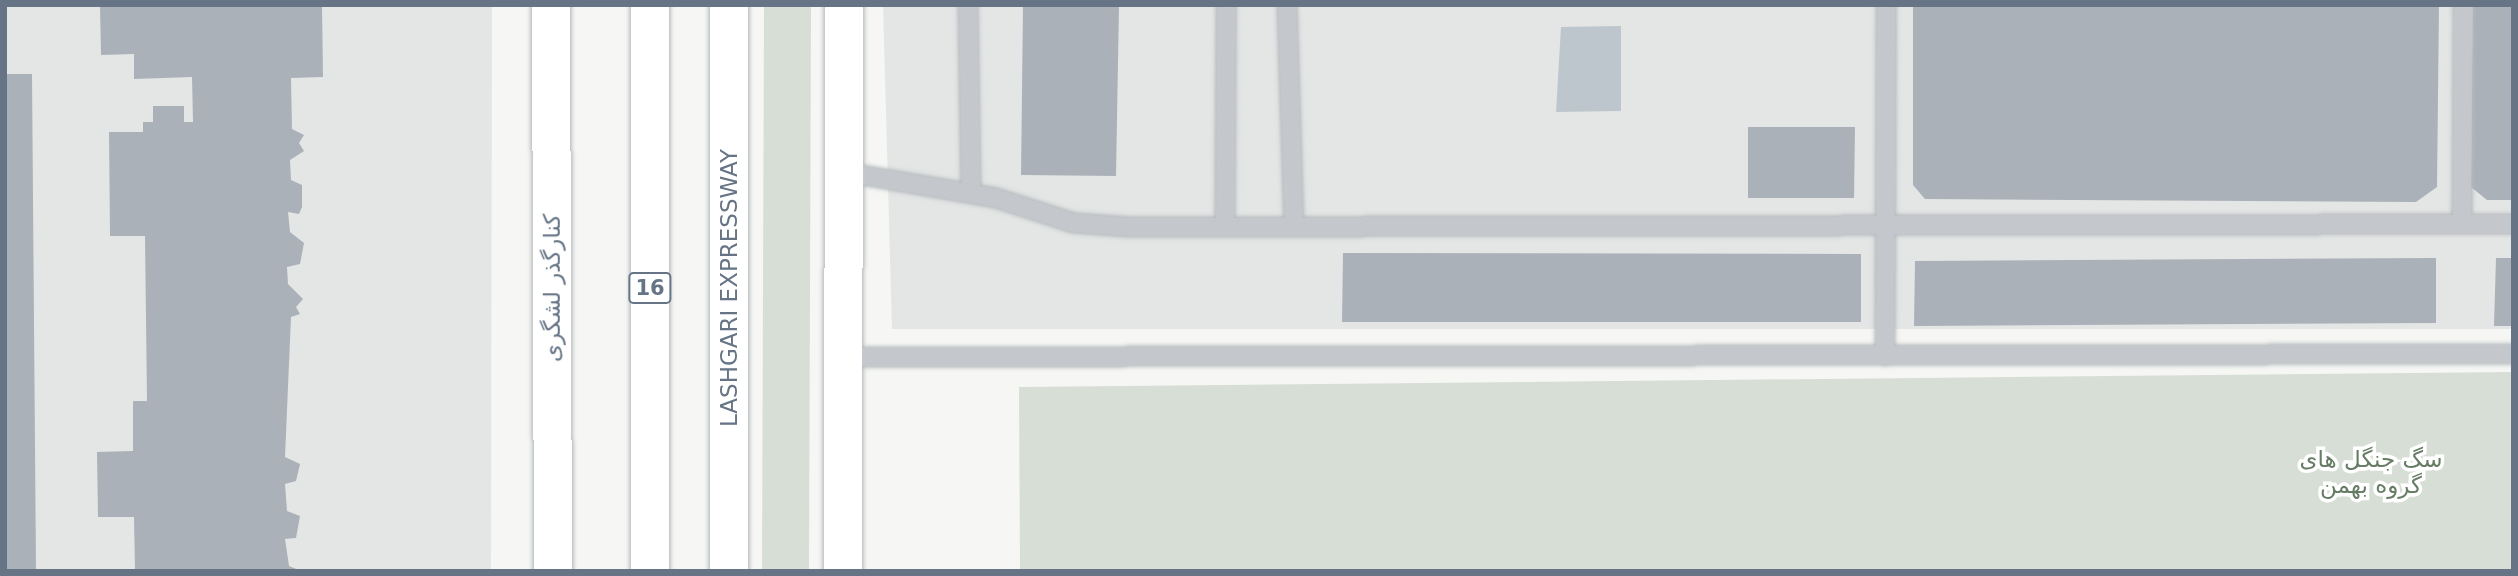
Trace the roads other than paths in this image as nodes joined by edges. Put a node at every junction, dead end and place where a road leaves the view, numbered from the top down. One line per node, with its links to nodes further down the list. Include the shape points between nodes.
1 (551, 5): 20 (main road, کنارگذر لشگری)
2 (650, 5): 21 (main road, 16)
3 (729, 5): 22 (main road, LASHGARI EXPRESSWAY)
4 (844, 5): 10 (main road)
5 (968, 5): 11 (lane)
6 (1226, 5): 15 (lane)
7 (1287, 5): 16 (lane)
8 (1886, 5): 14 (lane)
9 (2463, 5): 12 (lane)
10 (844, 172): 11 (lane); 19 (main road)
11 (971, 193): 15 (lane, via 1074,223)
12 (2462, 224): 13 (lane); 14 (lane)
13 (2513, 224)
14 (1886, 226): 16 (lane); 18 (lane)
15 (1225, 227): 16 (lane)
16 (1294, 227)
17 (2513, 354): 18 (lane)
18 (1885, 356): 19 (lane)
19 (844, 357): 23 (main road)
20 (553, 571)
21 (650, 571)
22 (729, 571)
23 (844, 571)

